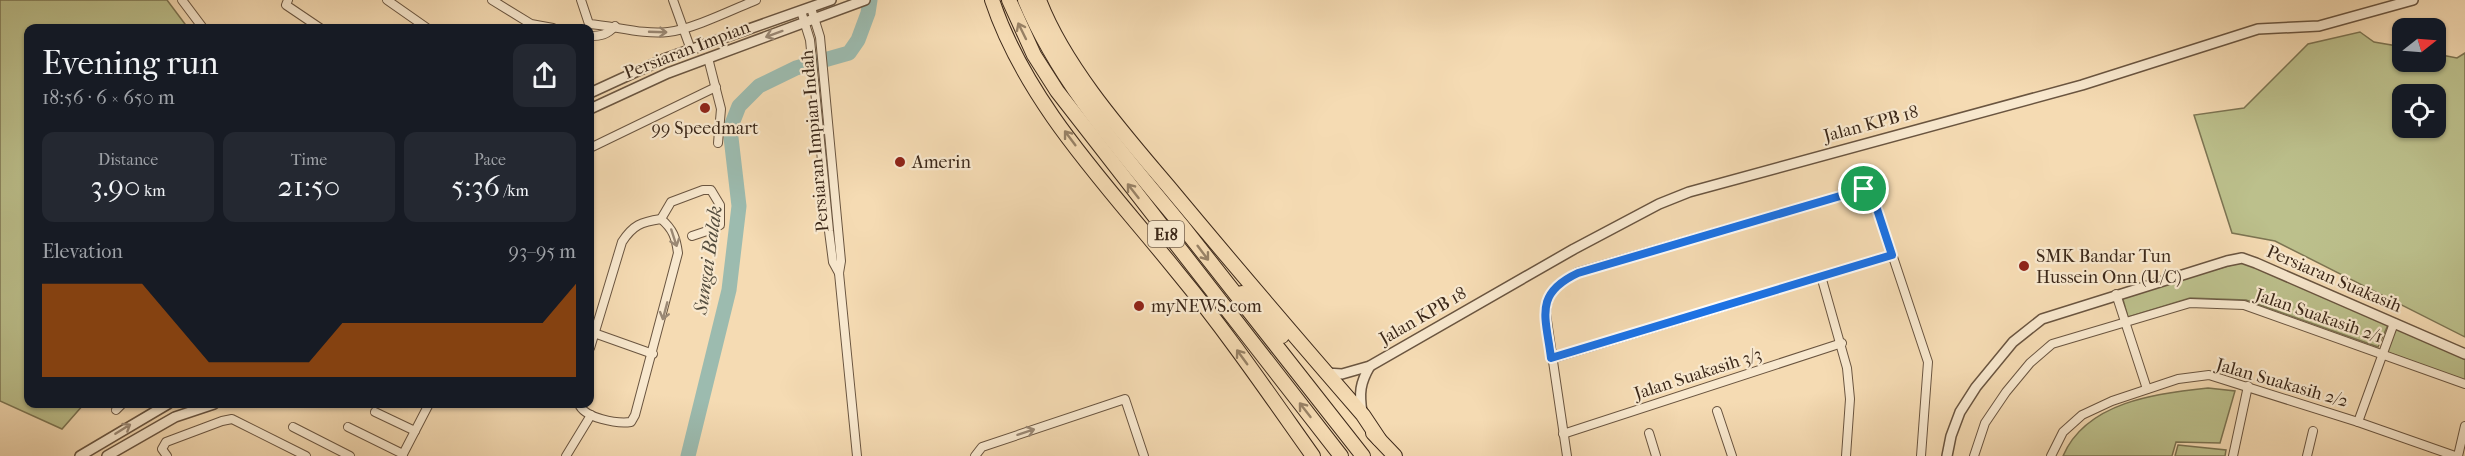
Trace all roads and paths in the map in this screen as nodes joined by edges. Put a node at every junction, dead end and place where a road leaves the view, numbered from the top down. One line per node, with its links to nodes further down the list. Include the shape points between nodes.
1 (182, 0): 19 (street)
2 (288, 0): 20 (street, via 286,4)
3 (387, 0): 21 (street)
4 (492, 0): 22 (street)
5 (581, 0): 23 (street)
6 (673, 0): 26 (street)
7 (756, 0): 26 (street)
8 (831, 0): 15 (street, Persiaran Impian)
9 (865, 0): 17 (street, Persiaran Impian)
10 (992, 0): 84 (highway, one-way to 10, via 1210,314 1044,102 1002,28)
11 (1009, 0): 85 (highway, E18, one-way to 11, via 1057,92 1034,55)
12 (1025, 0): 42 (highway, E18, one-way to 42, via 1070,82)
13 (1039, 0): 53 (highway, via 1063,48 1108,113)
14 (2414, 0): 52 (street, Jalan KPB 18, via 2319,26 2258,29 2082,85 1689,192 1574,249)
15 (811, 8): 16 (street, Persiaran Impian); 17 (street, Persiaran Impian Indah)
16 (801, 11): 18 (street, Persiaran Impian Indah); 28 (street, Persiaran Impian)
17 (815, 19): 18 (street, Persiaran Impian); 40 (street, Persiaran Impian Indah, via 820,37)
18 (805, 23): 29 (street, Persiaran Impian, one-way to 29); 40 (street, Persiaran Impian Indah, via 810,40 830,241)
19 (199, 24)
20 (314, 24)
21 (421, 24)
22 (531, 24)
23 (589, 24)
24 (594, 24): 25 (street)
25 (615, 26): 26 (street, one-way to 26, via 670,32); 27 (street)
26 (683, 28): 28 (street)
27 (594, 36)
28 (691, 50): 29 (street, via 709,55); 31 (street); 33 (street, Persiaran Impian)
29 (722, 53): 30 (street, Persiaran Impian)
30 (708, 58): 31 (street, Persiaran Impian); 32 (street)
31 (668, 73): 34 (street, Persiaran Impian)
32 (717, 87): 35 (street, via 721,109); 36 (street)
33 (594, 91)
34 (594, 107)
35 (718, 143)
36 (594, 146)
37 (661, 219): 38 (street, via 671,202 711,190 720,205 720,225); 46 (street, via 631,228 622,242); 48 (street, one-way to 48, via 671,228 678,253)
38 (692, 236)
39 (1892, 255): 41 (street); 51 (street, via 1874,200 1864,189 1578,273 1549,294 1546,304); 92 (street, via 1928,362)
40 (839, 273): 81 (street, Persiaran Impian Indah)
41 (1821, 276): 47 (street); 51 (street)
42 (1229, 288): 73 (highway, via 1251,301); 86 (highway, E18)
43 (2116, 294): 44 (street); 45 (street, Persiaran Suakasih, via 2242,258); 93 (street, Persiaran Suakasih, via 2042,319 2013,342 1960,412)
44 (2126, 321): 49 (street, Jalan Suakasih 2/1, via 2190,303 2244,305); 56 (street); 94 (street, Jalan Suakasih 2/1, via 2052,344 2030,363 1985,423)
45 (2394, 323): 49 (street); 50 (street, Persiaran Suakasih)
46 (594, 333): 48 (street)
47 (1842, 343): 72 (street, Jalan Suakasih 3/3); 91 (street, via 1850,399)
48 (653, 354): 63 (street, via 631,422)
49 (2382, 354): 54 (street, Jalan Suakasih 2/1); 65 (street)
50 (2465, 354)
51 (1551, 358): 72 (street)
52 (1370, 366): 53 (street, Jalan KPB 18, via 1342,374); 64 (street, Jalan KPB 18, via 1359,393)
53 (1326, 372): 64 (highway)
54 (2465, 384)
55 (2248, 386): 56 (street, Jalan Suakasih 2/2, via 2209,375); 65 (street, Jalan Suakasih 2/2); 96 (street)
56 (2147, 389): 95 (street, Jalan Suakasih 2/2, via 2082,415 2062,432)
57 (161, 408): 75 (street, one-way to 57)
58 (202, 408): 76 (street, via 175,417)
59 (427, 408): 69 (street)
60 (580, 408): 63 (street)
61 (1717, 411): 90 (street)
62 (375, 412): 69 (street)
63 (591, 415): 80 (street)
64 (1363, 415): 73 (highway)
65 (2358, 422): 98 (street, Jalan Suakasih 2/2)
66 (2465, 426): 98 (street)
67 (292, 427): 79 (street)
68 (348, 427): 74 (street)
69 (415, 431): 74 (street)
70 (2313, 431): 97 (street)
71 (1649, 433): 89 (street)
72 (1563, 434): 88 (street)
73 (1379, 440): 87 (highway)
74 (403, 455)
75 (80, 456)
76 (108, 456)
77 (167, 456): 78 (street, via 162,449 165,442 232,419)
78 (306, 456)
79 (350, 456)
80 (566, 456)
81 (857, 456)
82 (975, 456): 83 (street, one-way to 83, via 982,447 1125,399)
83 (1144, 456)
84 (1313, 456)
85 (1341, 456)
86 (1363, 456)
87 (1395, 456)
88 (1567, 456)
89 (1656, 456)
90 (1732, 456)
91 (1846, 456)
92 (1921, 456)
93 (1947, 456)
94 (1974, 456)
95 (2051, 456)
96 (2233, 456)
97 (2307, 456)
98 (2456, 456)

